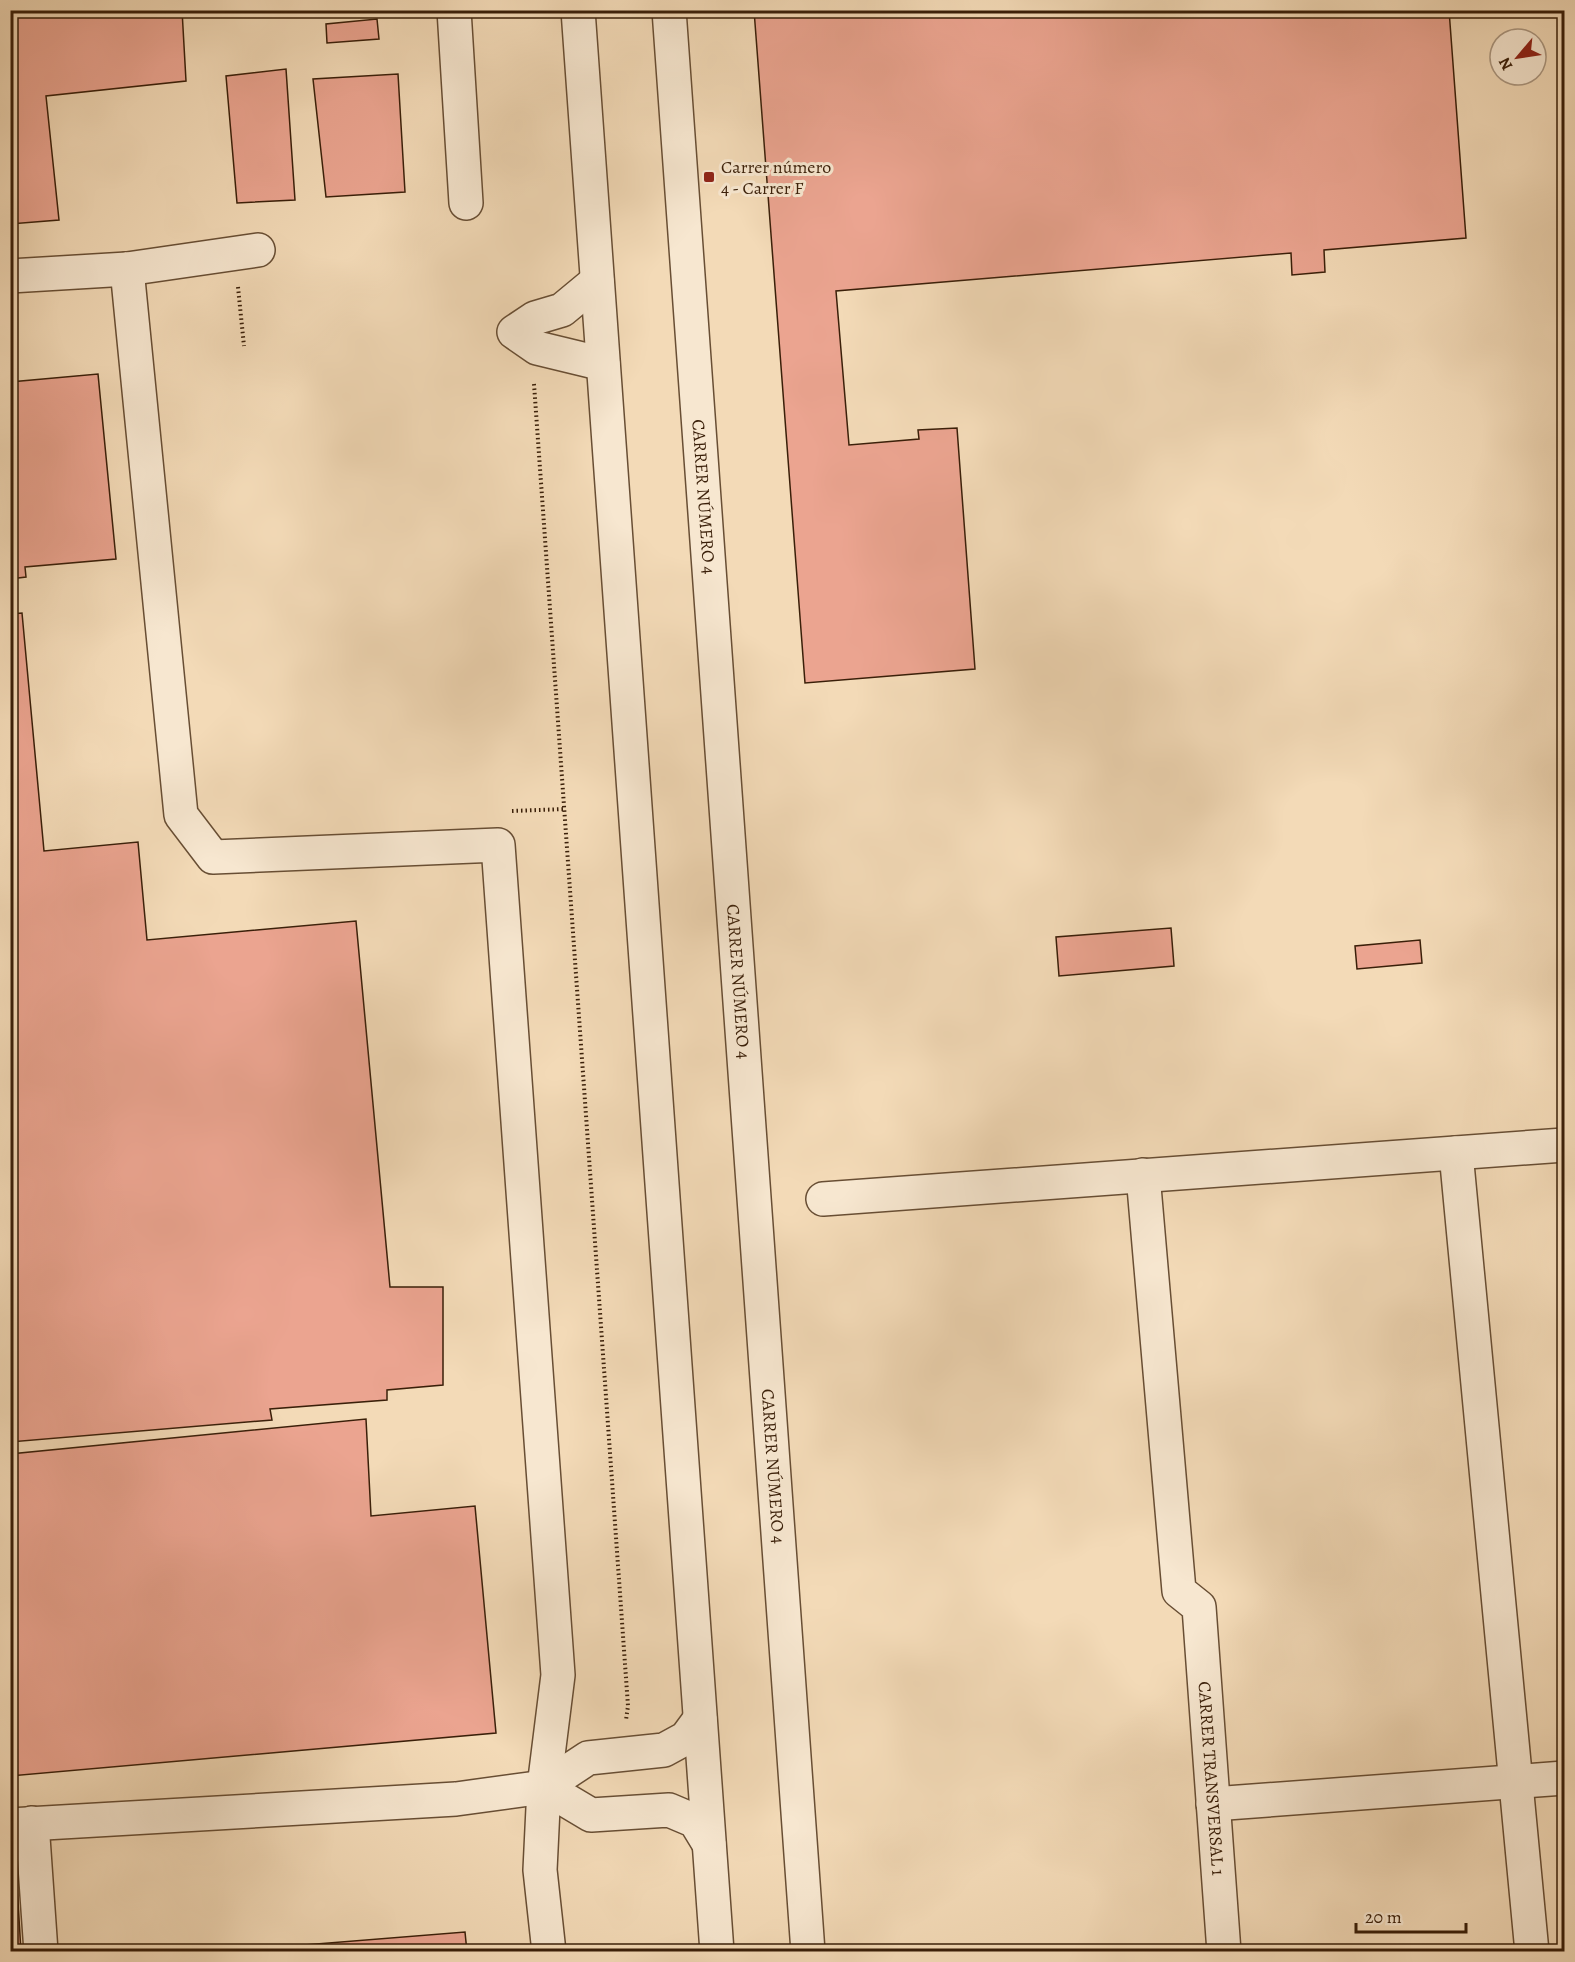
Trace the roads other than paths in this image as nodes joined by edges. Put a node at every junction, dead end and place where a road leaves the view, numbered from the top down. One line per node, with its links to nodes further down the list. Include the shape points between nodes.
1 (454, 10): 4 (street)
2 (578, 10): 8 (street)
3 (669, 10): 24 (street, CARRER NÚMERO 4)
4 (466, 203)
5 (258, 250): 6 (street)
6 (127, 269): 7 (street); 17 (street, via 181,815 213,857 498,845 558,1675)
7 (10, 276)
8 (597, 281): 9 (street); 9 (street, via 562,310 535,318 514,332 537,348)
9 (603, 364): 14 (street)
10 (1564, 1145): 11 (street)
11 (1456, 1153): 12 (street); 16 (street)
12 (1143, 1175): 13 (street); 18 (street, CARRER TRANSVERSAL 1, via 1179,1591 1199,1607)
13 (823, 1199)
14 (700, 1719): 17 (street, via 687,1738 664,1750 588,1758); 20 (street)
15 (1564, 1778): 16 (street)
16 (1516, 1780): 18 (street); 26 (street)
17 (543, 1787): 19 (street, via 456,1799); 20 (street, via 591,1815 669,1810 695,1821); 22 (street, via 540,1870)
18 (1213, 1804): 25 (street, CARRER TRANSVERSAL 1)
19 (21, 1824): 21 (street)
20 (709, 1844): 23 (street)
21 (40, 1952)
22 (549, 1952)
23 (717, 1952)
24 (808, 1952)
25 (1224, 1952)
26 (1532, 1952)

